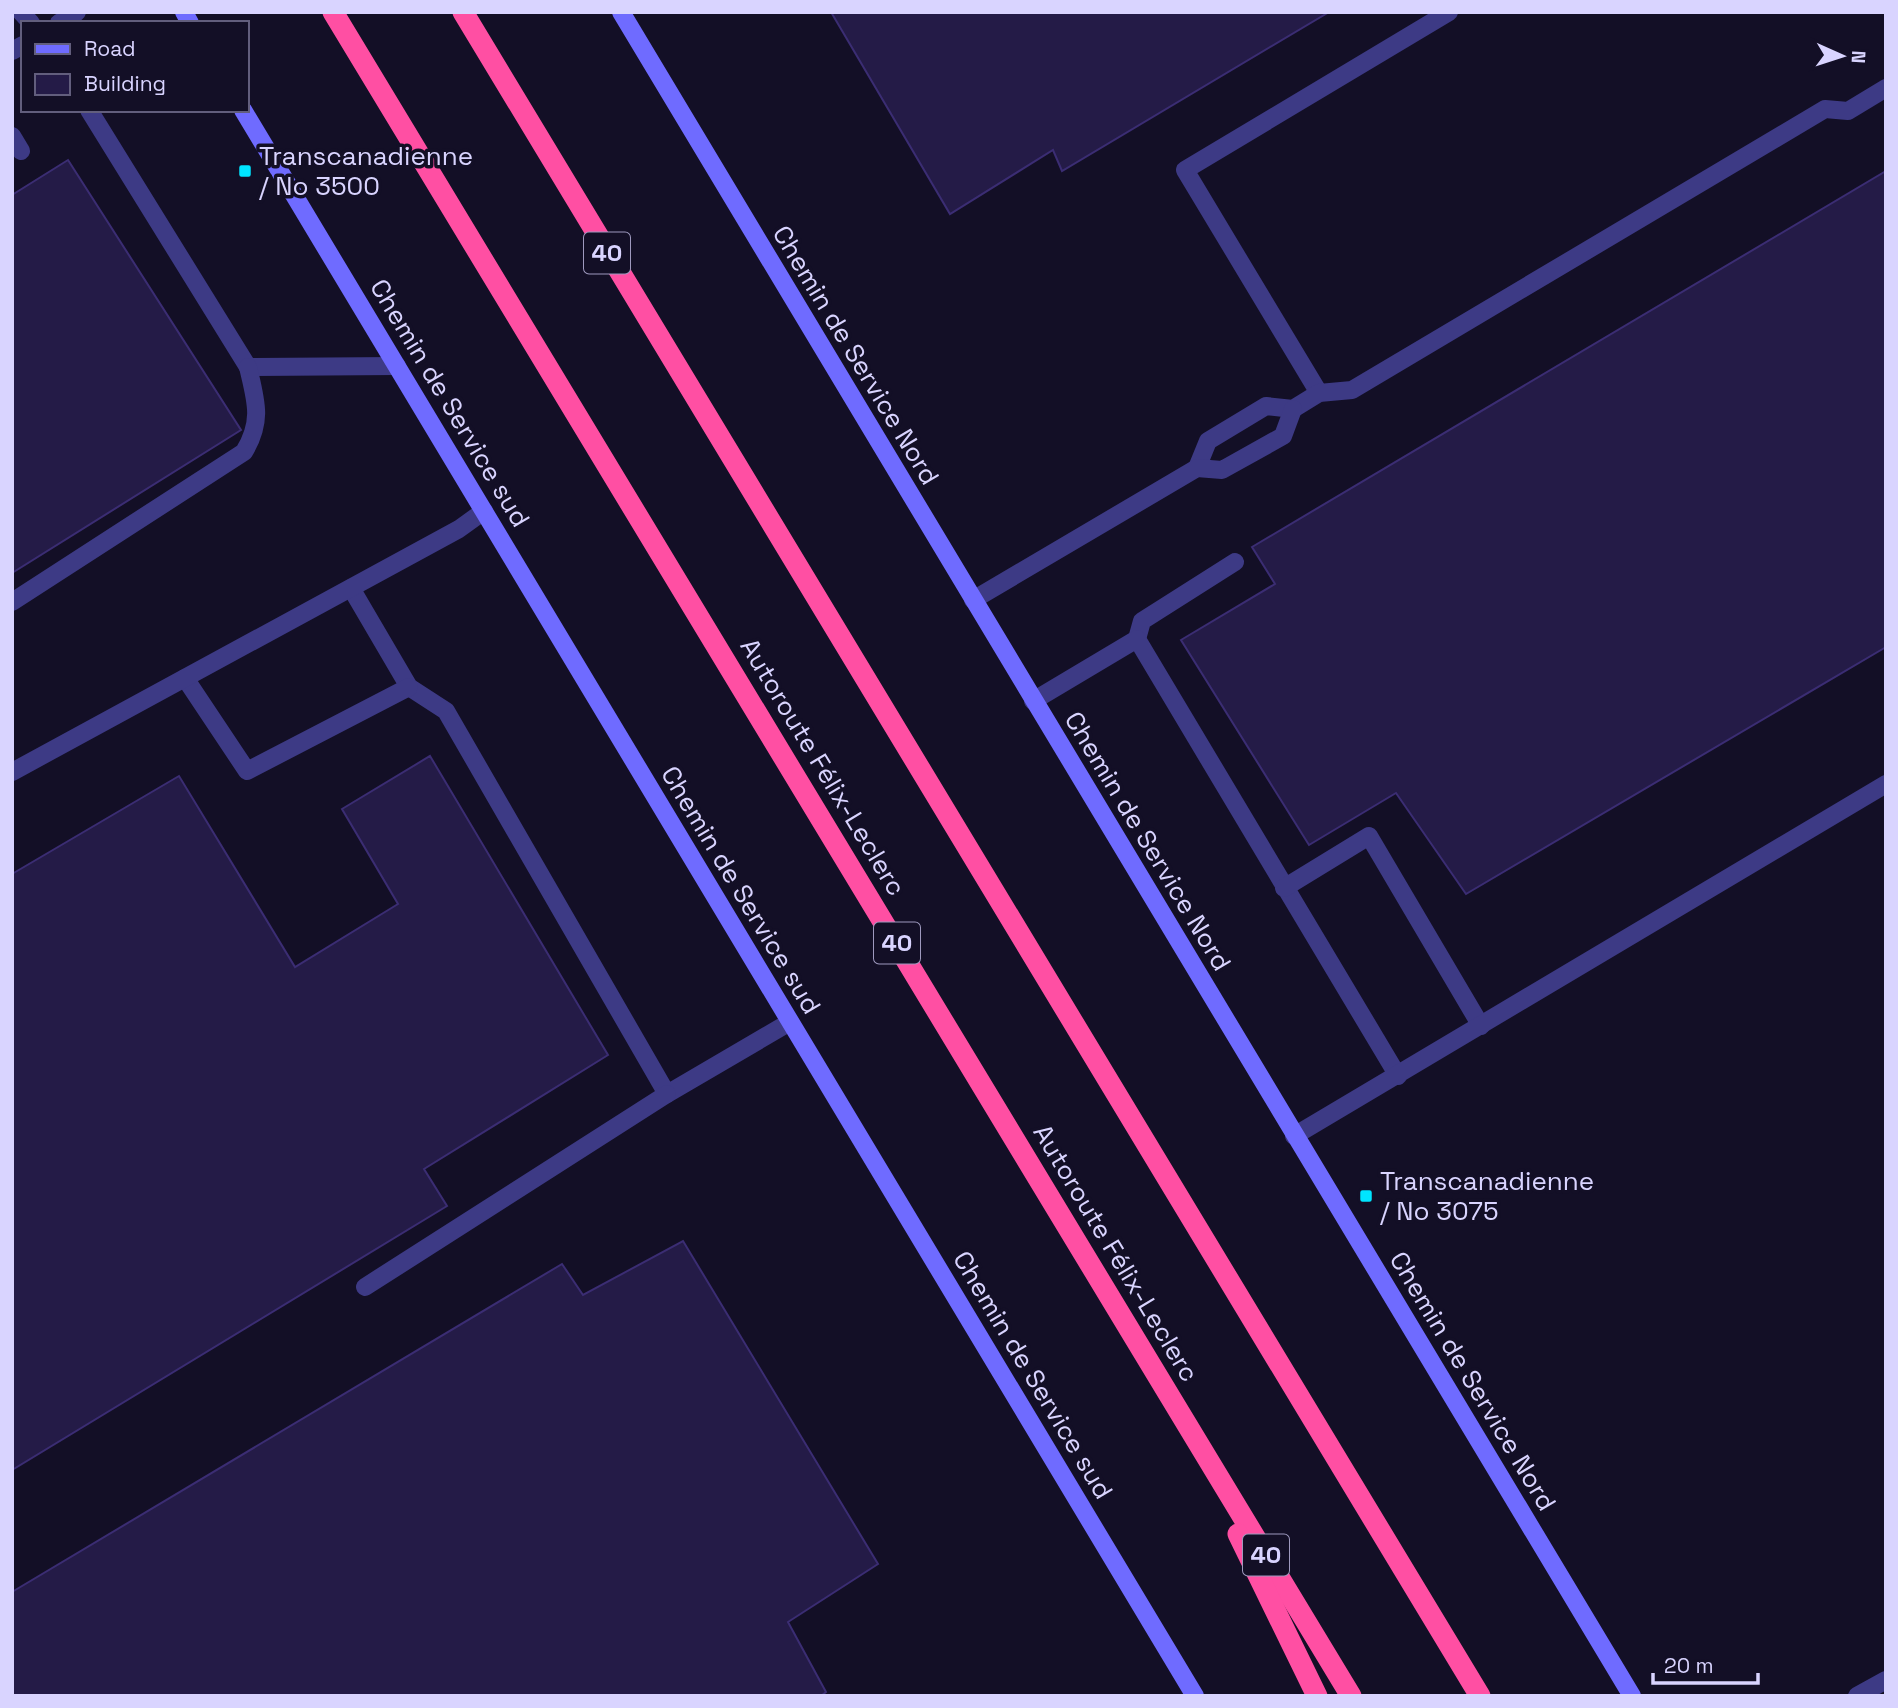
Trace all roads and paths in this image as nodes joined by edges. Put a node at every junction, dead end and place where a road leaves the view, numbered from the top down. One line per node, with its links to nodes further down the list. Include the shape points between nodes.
1 (333, 12): 31 (highway, Autoroute Félix-Leclerc / 40)
2 (463, 12): 36 (highway, 40)
3 (621, 12): 16 (main road, Chemin de Service Nord)
4 (1449, 12): 10 (lane, via 1185,170)
5 (1886, 88): 10 (lane, via 1848,111 1825,109 1352,390)
6 (90, 112): 9 (lane)
7 (244, 112): 8 (main road, Chemin de Service sud)
8 (397, 366): 9 (lane); 13 (main road, Chemin de Service sud)
9 (248, 367): 17 (lane, via 258,408 254,435 244,453)
10 (1319, 393): 11 (lane)
11 (1293, 409): 12 (lane, via 1266,407 1208,441); 12 (lane, via 1283,436 1222,470)
12 (1197, 468): 16 (lane)
13 (484, 511): 15 (lane); 25 (main road, Chemin de Service sud)
14 (1235, 562): 18 (lane, via 1142,621)
15 (351, 588): 19 (lane); 20 (lane)
16 (972, 600): 21 (main road, Chemin de Service Nord)
17 (12, 602)
18 (1137, 639): 21 (lane); 24 (lane)
19 (186, 678): 20 (lane, via 247,771); 22 (lane)
20 (409, 687): 28 (lane, via 446,711)
21 (1033, 701): 29 (main road, Chemin de Service Nord)
22 (12, 772)
23 (1886, 784): 26 (lane)
24 (1284, 888): 26 (lane, via 1369,836); 27 (lane)
25 (790, 1022): 28 (lane); 33 (main road, Chemin de Service sud)
26 (1481, 1026): 27 (lane)
27 (1398, 1076): 29 (lane)
28 (667, 1094): 30 (lane)
29 (1294, 1136): 37 (main road, Chemin de Service Nord)
30 (365, 1287)
31 (1181, 1415): 34 (highway); 35 (highway, Autoroute Félix-Leclerc / 40)
32 (1886, 1679): 38 (lane)
33 (1195, 1696)
34 (1317, 1696)
35 (1350, 1696)
36 (1480, 1696)
37 (1632, 1696)
38 (1857, 1696)

